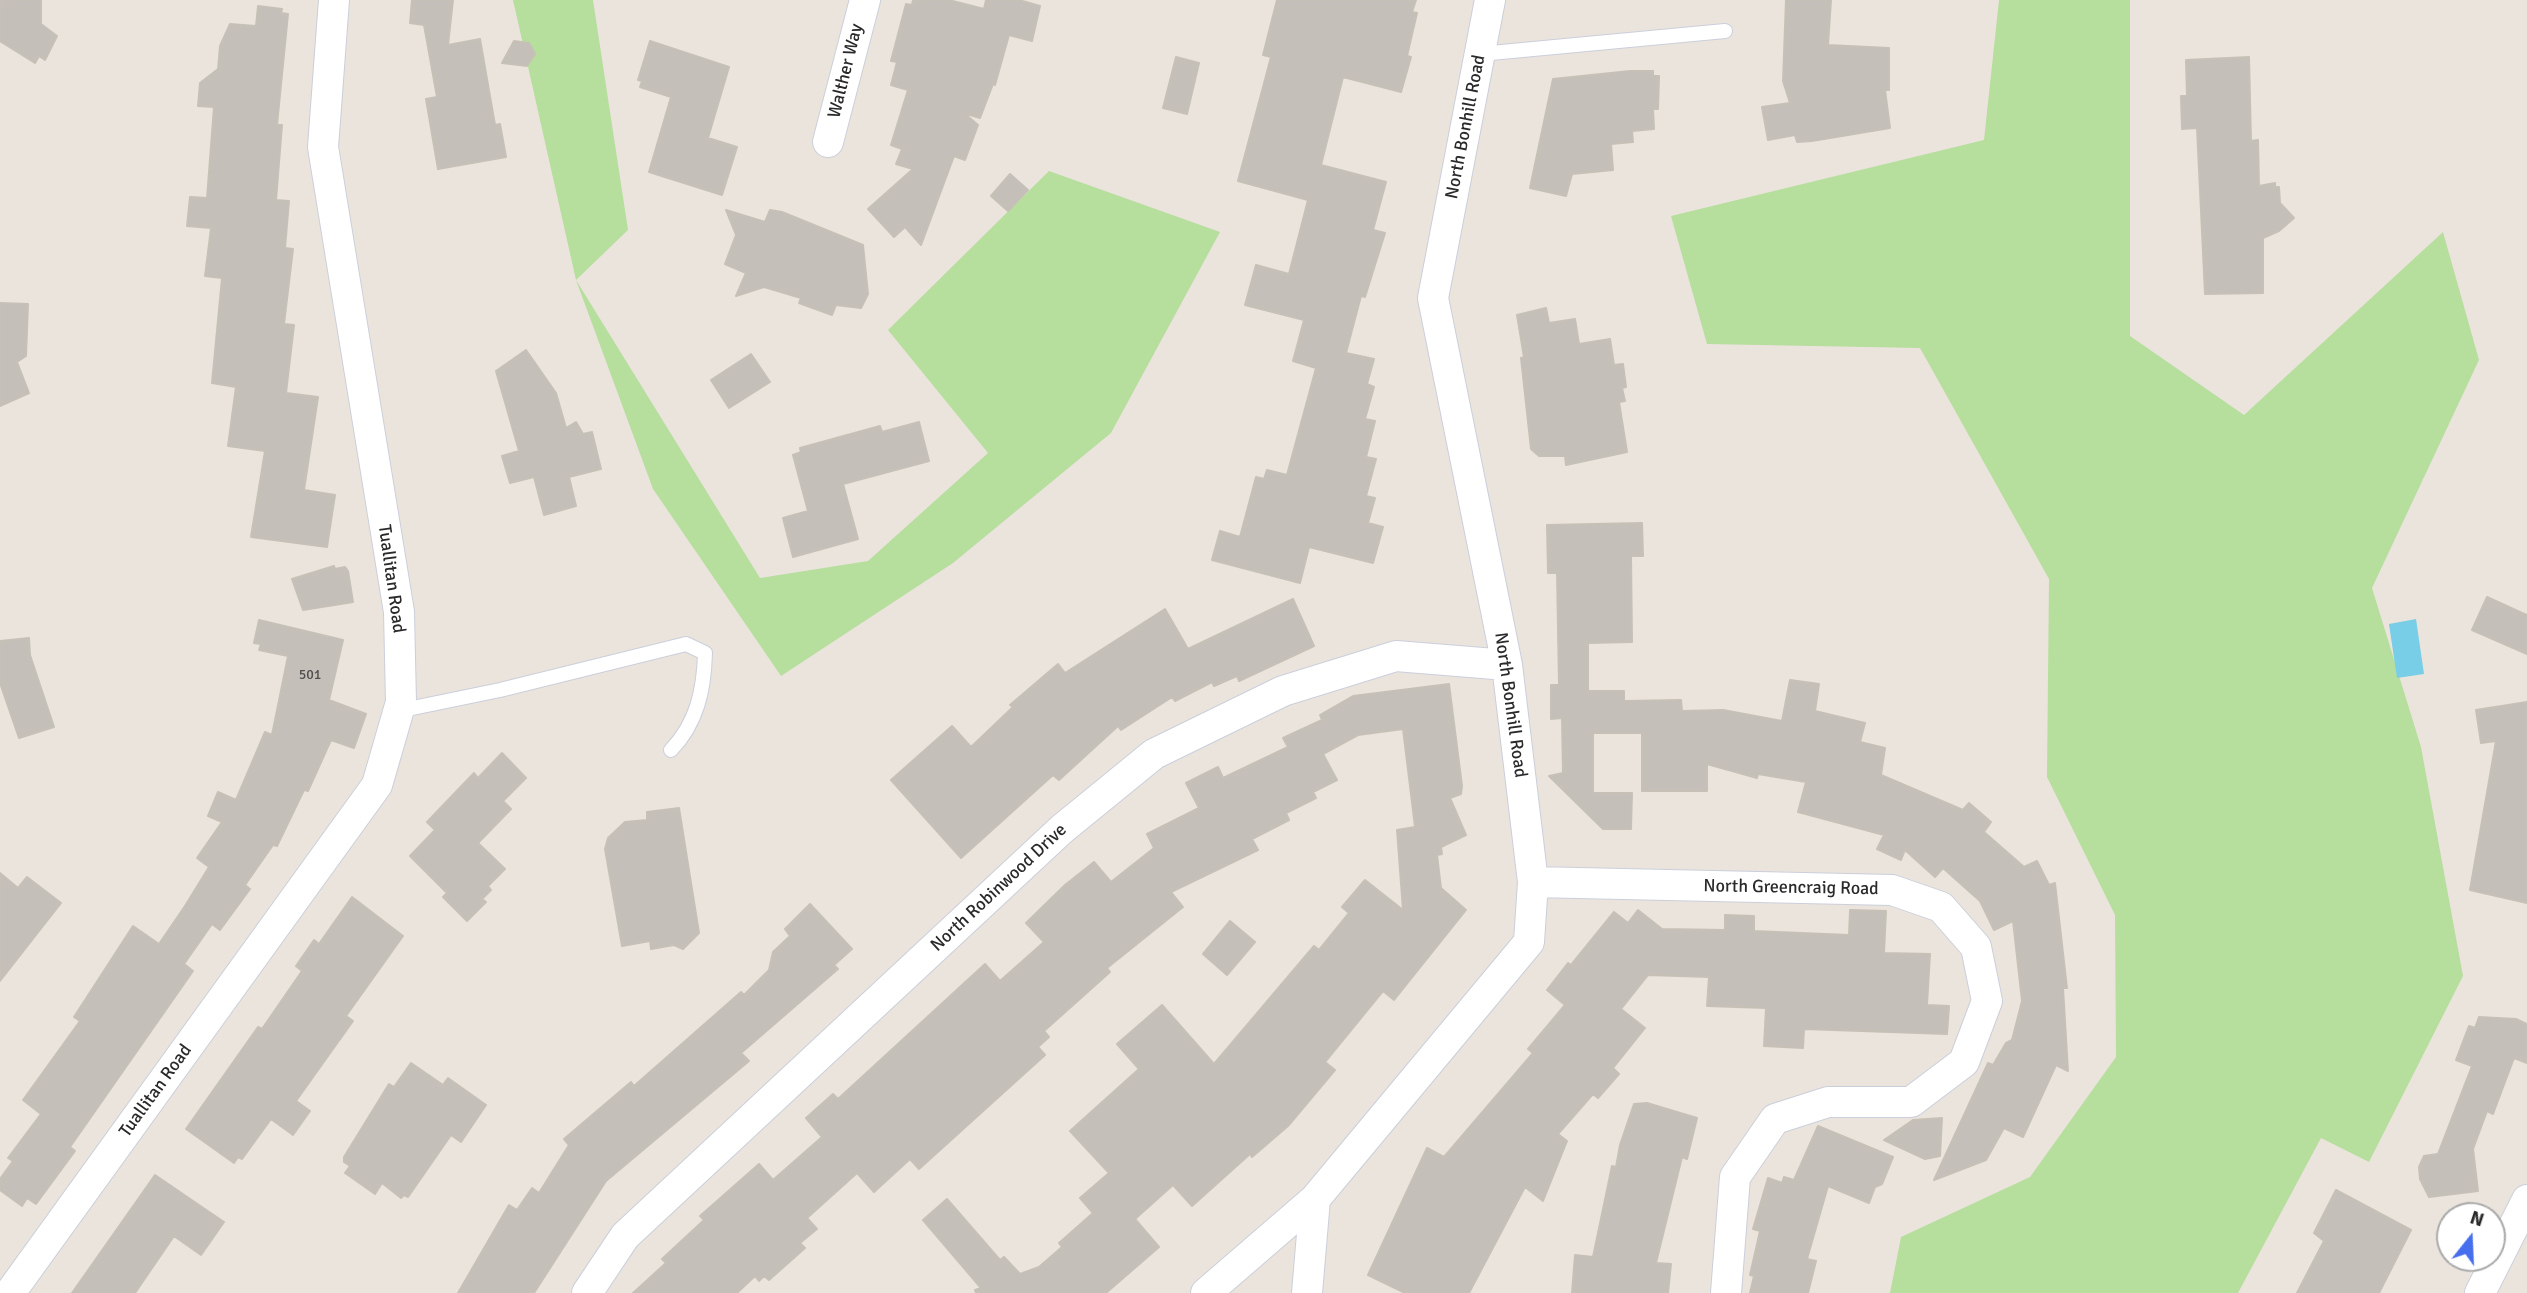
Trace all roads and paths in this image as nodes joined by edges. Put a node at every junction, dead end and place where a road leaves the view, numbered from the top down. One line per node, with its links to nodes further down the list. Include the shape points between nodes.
1 (334, 0): 8 (street, Tuallitan Road, via 323,147 399,612)
2 (865, 0): 6 (street, Walther Way)
3 (1490, 0): 5 (street, North Bonhill Road)
4 (1725, 31): 5 (lane)
5 (1480, 54): 7 (street, North Bonhill Road, via 1433,298)
6 (828, 142)
7 (1507, 665): 10 (street, North Bonhill Road); 15 (street, North Robinwood Drive, via 1396,656 1283,691 1154,754 1062,829 625,1236)
8 (398, 711): 9 (lane, via 686,644 705,653 705,674 687,733); 14 (street, Tuallitan Road, via 377,785)
9 (671, 750)
10 (1534, 882): 11 (street, North Bonhill Road, via 1529,942); 18 (street, North Greencraig Road, via 1892,890 1941,907 1976,947 1987,1001 1964,1062 1911,1102 1828,1102 1775,1119 1735,1177)
11 (1315, 1199): 16 (street, North Bonhill Road); 17 (street)
12 (2527, 1200): 13 (street)
13 (2517, 1247): 19 (street)
14 (10, 1293)
15 (587, 1293)
16 (1206, 1293)
17 (1307, 1293)
18 (1726, 1293)
19 (2480, 1293)

